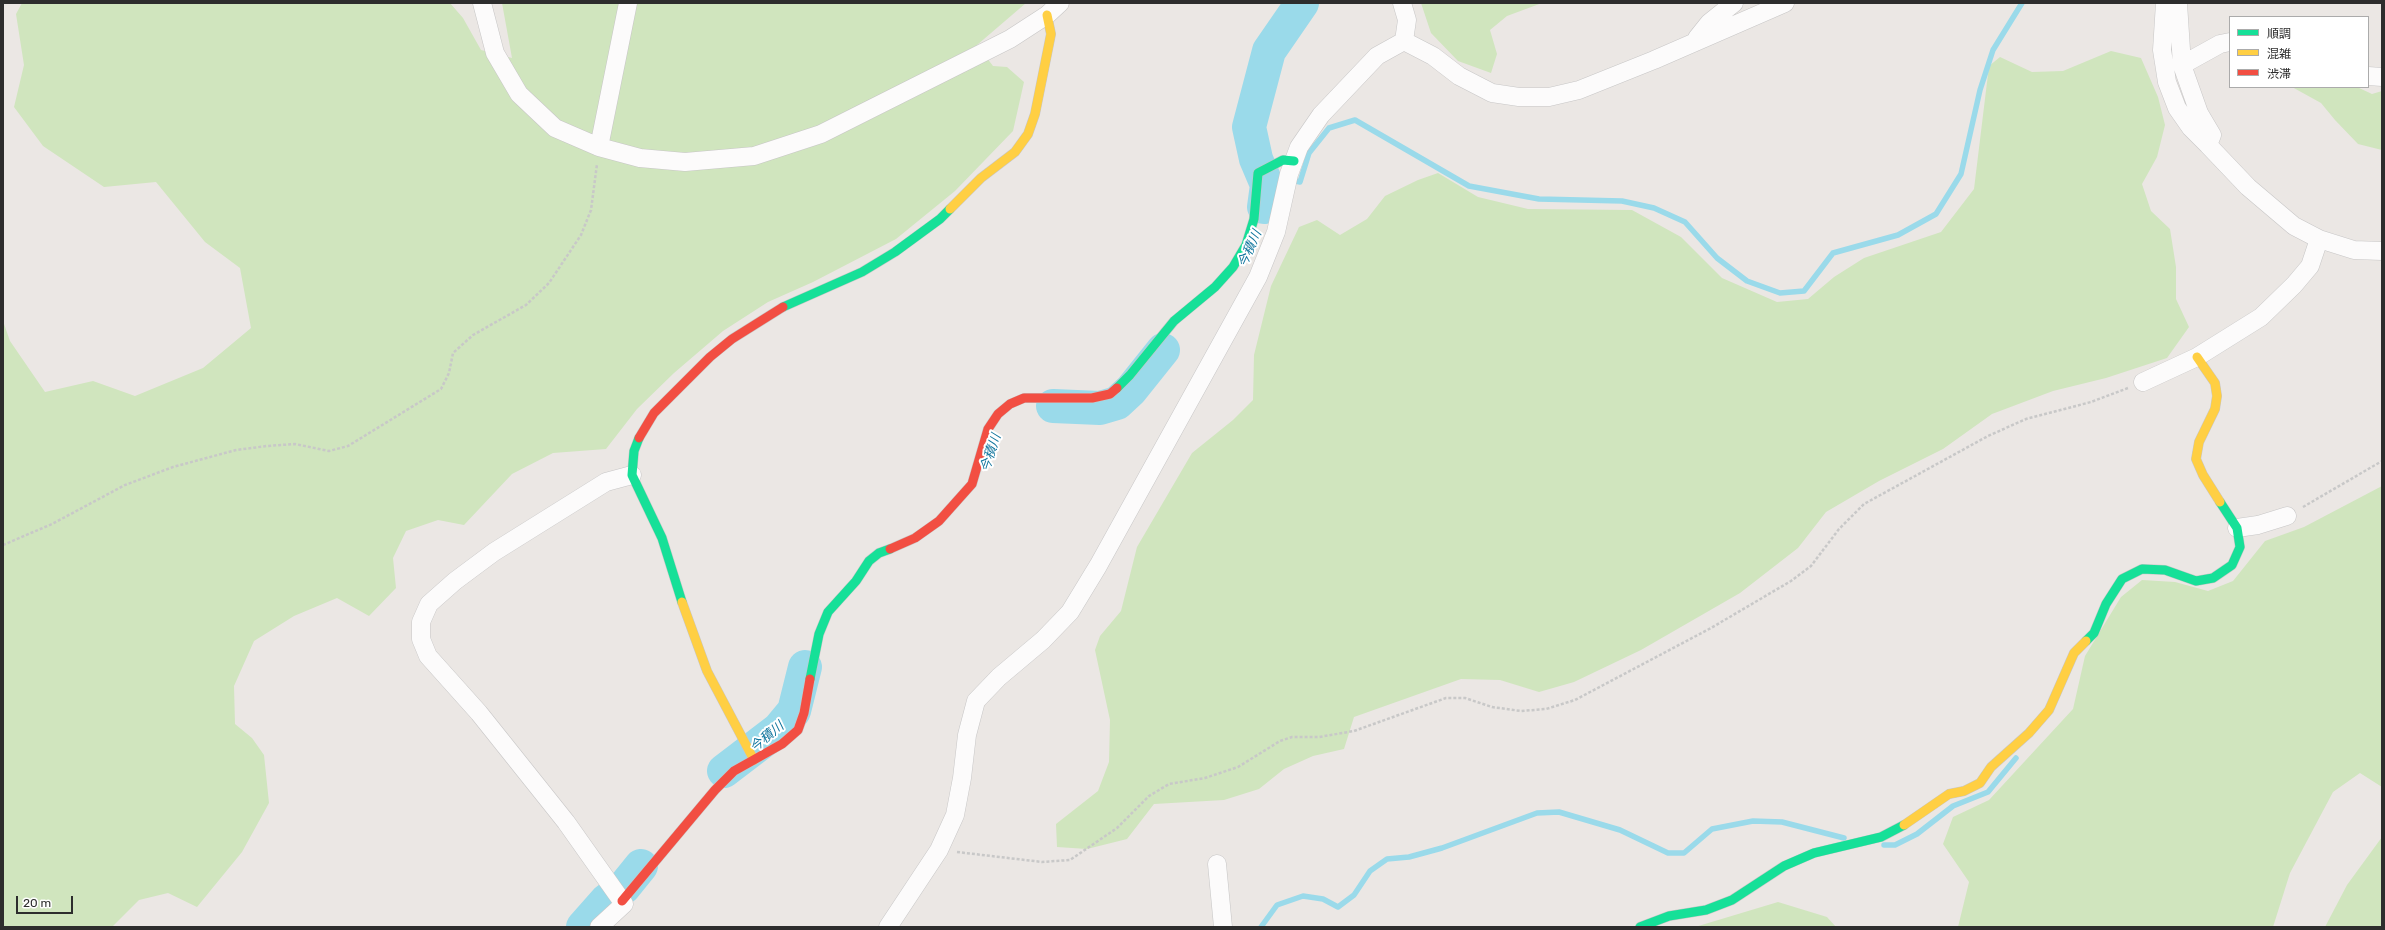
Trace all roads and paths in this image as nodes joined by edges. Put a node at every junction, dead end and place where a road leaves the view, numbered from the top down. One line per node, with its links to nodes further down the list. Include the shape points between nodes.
1 (482, 3): 17 (street, via 496,53 519,94 555,128)
2 (628, 3): 17 (street)
3 (1060, 3): 9 (street)
4 (1402, 3): 10 (street, via 1407,20)
5 (1734, 3): 12 (street, via 1710,23)
6 (1786, 3): 12 (street)
7 (2165, 3): 16 (street, via 2162,50 2167,82 2177,108 2191,128)
8 (2178, 3): 13 (street)
9 (1047, 15): 17 (street, via 1010,39 821,134 754,156 685,162 640,158); 24 (street, via 1051,34 1035,114 1028,134 1016,152 981,178 940,219 895,252 862,272 774,311 710,357 654,413 640,432 634,451)
10 (1404, 41): 12 (street, via 1433,56 1459,76 1492,93 1548,98 1579,90); 18 (street, via 1377,56 1321,115 1299,147)
11 (2229, 42): 13 (street, via 2220,44)
12 (1692, 43)
13 (2182, 65): 16 (street, via 2199,113 2212,135)
14 (2369, 76): 15 (street)
15 (2382, 77)
16 (2208, 145): 19 (street, via 2248,187 2294,226)
17 (599, 147): 27 (path, via 591,210 580,235 549,283 526,305 473,335 453,353 449,373 441,389 348,446 329,451 295,444 260,447 236,450 173,467 125,485 52,524)
18 (1294, 161): 28 (street, via 1283,160 1258,173 1254,219 1246,245 1233,267 1215,287 1174,321 1130,375 1110,394 1092,398 1024,398 1010,404 998,414 988,429 972,484 939,521 915,538 879,552 828,612 819,634 804,713 798,730 782,744); 29 (street, via 1276,232 1258,277 1098,566 1070,612 1043,640 999,677 976,702 967,735 955,815)
19 (2319, 239): 20 (street, via 2354,250); 21 (street, via 2310,266 2261,317)
20 (2382, 251)
21 (2197, 357): 22 (street); 26 (street, via 2215,382 2217,396 2215,409 2199,442 2196,459 2203,475)
22 (2143, 382): 29 (path, via 2091,402 2026,420 1960,451 1864,504 1839,529 1811,566 1791,581 1711,628 1575,700 1546,709 1521,711 1492,707 1465,698 1446,698 1354,731 1319,737 1292,737 1280,741 1238,767 1205,778 1170,784 1149,796 1117,828 1070,860 1042,862)
23 (2382, 461): 25 (path)
24 (632, 475): 28 (street, via 662,538 683,607 707,671); 31 (street, via 606,482 494,552 455,581 430,604 421,622 421,639 428,656 480,714 561,816)
25 (2287, 516): 26 (street)
26 (2237, 528): 35 (street, via 2240,547 2232,565 2213,578 2196,581 2165,570 2142,569 2122,579 2106,604 2094,633 2074,653 2049,710 2029,733 1991,767 1980,783 1964,791 1949,794 1900,828 1881,837 1814,853 1784,866 1732,900 1706,910 1669,916)
27 (3, 545)
28 (754, 760): 31 (street, via 734,771 715,790)
29 (940, 850): 33 (street)
30 (1217, 864): 34 (street)
31 (622, 900): 32 (street, via 624,904)
32 (599, 927)
33 (888, 927)
34 (1222, 927)
35 (1640, 927)

